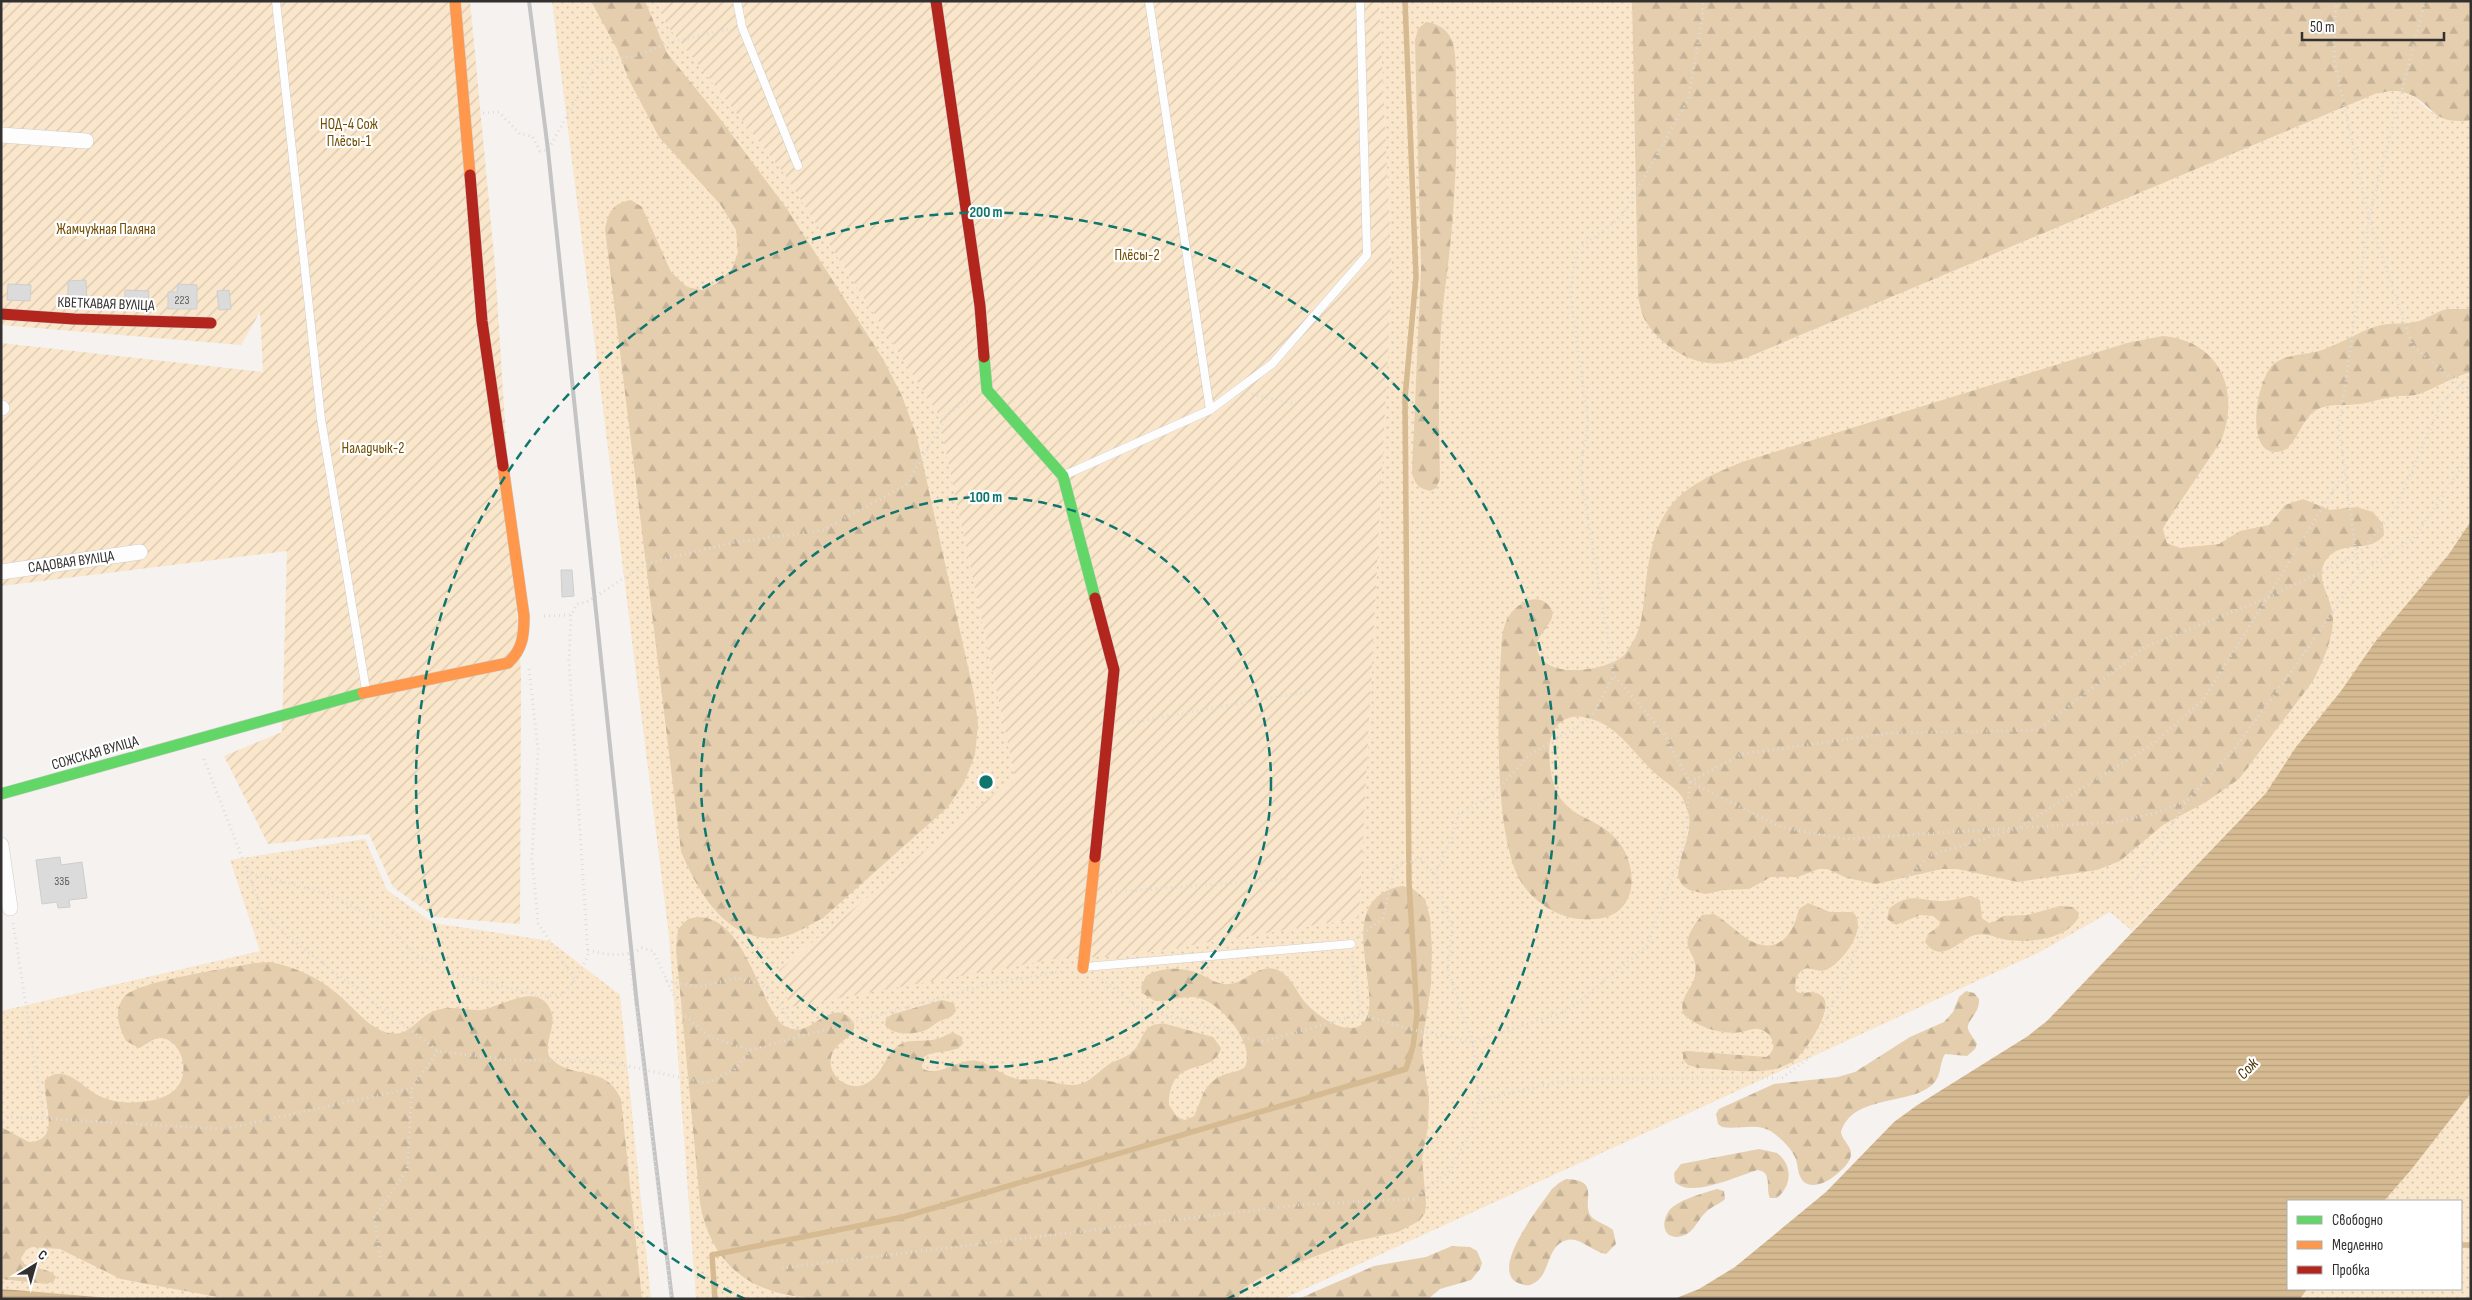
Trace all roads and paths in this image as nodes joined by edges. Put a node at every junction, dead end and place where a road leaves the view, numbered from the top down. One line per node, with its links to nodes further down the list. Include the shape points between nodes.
1 (276, 1): 38 (lane, via 321,419)
2 (455, 1): 11 (street)
3 (737, 1): 10 (lane)
4 (936, 1): 20 (street, via 980,306)
5 (1149, 1): 24 (lane)
6 (1360, 1): 21 (lane, via 1367,255 1272,364)
7 (1703, 1): 36 (path, via 1688,100 1622,216 1577,250 1570,290 1588,423 1580,471)
8 (2336, 1): 15 (path, via 2334,59)
9 (2425, 1): 15 (path)
10 (742, 27): 11 (path, via 672,42 633,57 598,60 548,150 540,151 532,136 520,134 499,112); 14 (lane)
11 (464, 116): 34 (street, via 482,321)
12 (1, 135): 13 (street)
13 (86, 141)
14 (798, 166)
15 (2369, 218): 19 (path, via 2412,345); 26 (path, via 2340,428)
16 (1, 314): 17 (street, КВЕТКАВАЯ ВУЛІЦА)
17 (211, 323)
18 (2471, 375): 19 (path)
19 (2458, 387): 22 (path); 29 (path, via 2441,404 2394,512)
20 (987, 390): 27 (street); 33 (path, via 949,412 906,485 824,530 731,544 648,563 587,602 577,604)
21 (1237, 391): 23 (path); 24 (lane)
22 (2471, 395)
23 (1295, 404)
24 (1210, 410): 27 (lane)
25 (2471, 454): 31 (path, via 2414,538)
26 (2345, 471): 29 (path); 32 (path)
27 (1063, 476): 39 (street, via 1114,670)
28 (140, 552): 30 (street, САДОВАЯ ВУЛІЦА)
29 (2357, 555): 31 (path); 32 (path)
30 (1, 572)
31 (2359, 574): 43 (path, via 2234,749)
32 (2268, 598): 41 (path, via 2145,646 2038,730 1891,733 1742,754); 44 (path, via 2203,700 2154,743)
33 (572, 615): 34 (path); 53 (path, via 569,660)
34 (524, 616): 35 (street, via 524,641)
35 (519, 654): 38 (street, СОЖСКАЯ ВУЛІЦА, via 508,663); 56 (path, via 530,670 538,749 532,859 538,923)
36 (1614, 676): 41 (path, via 1664,734); 47 (path, via 1591,719 1529,755 1494,794 1459,814)
37 (1311, 691): 39 (path)
38 (367, 692): 40 (street, СОЖСКАЯ ВУЛІЦА)
39 (1108, 727): 50 (street)
40 (196, 740): 42 (street, СОЖСКАЯ ВУЛІЦА); 46 (path)
41 (1690, 782): 44 (path, via 1781,827 1845,839); 60 (path, via 1684,848 1647,946 1567,1011)
42 (1, 794)
43 (2188, 800): 44 (path, via 2153,814 2114,822); 49 (path)
44 (2019, 828): 64 (path, via 1931,855 1874,908 1810,1057 1782,1078 1573,1079)
45 (1, 845): 51 (street)
46 (246, 872): 56 (path, via 328,894 387,924 416,956 451,973 540,996 562,995); 62 (path, via 263,912 291,939)
47 (1435, 875): 52 (path, via 1420,859 1394,866 1383,918); 60 (path, via 1452,926 1448,971)
48 (1289, 879): 50 (path)
49 (2130, 888)
50 (1090, 894): 55 (street)
51 (10, 908): 66 (path)
52 (1350, 944): 55 (lane); 58 (path)
53 (588, 950): 54 (path, via 607,955); 56 (path)
54 (629, 954): 57 (path, via 642,948 653,951); 69 (path, bridge)
55 (1083, 968): 58 (path, via 1139,1008 1261,1042); 59 (path, via 994,983)
56 (575, 980)
57 (666, 981): 59 (path, via 699,987 737,978 763,984); 61 (path, via 682,1013 710,1037)
58 (1361, 1014): 60 (path, via 1405,1028)
59 (800, 1036): 61 (path)
60 (1473, 1042): 64 (path)
61 (751, 1050): 62 (path, via 734,1070 706,1083 604,1061 508,1060)
62 (438, 1051): 63 (path)
63 (412, 1088): 66 (path, via 224,1129); 67 (path, via 407,1170 374,1217)
64 (1479, 1100): 68 (path, via 1472,1128 1449,1172 1414,1199 1297,1205)
65 (1, 1116): 66 (path)
66 (44, 1120)
67 (380, 1257)
68 (782, 1268)
69 (671, 1299)

